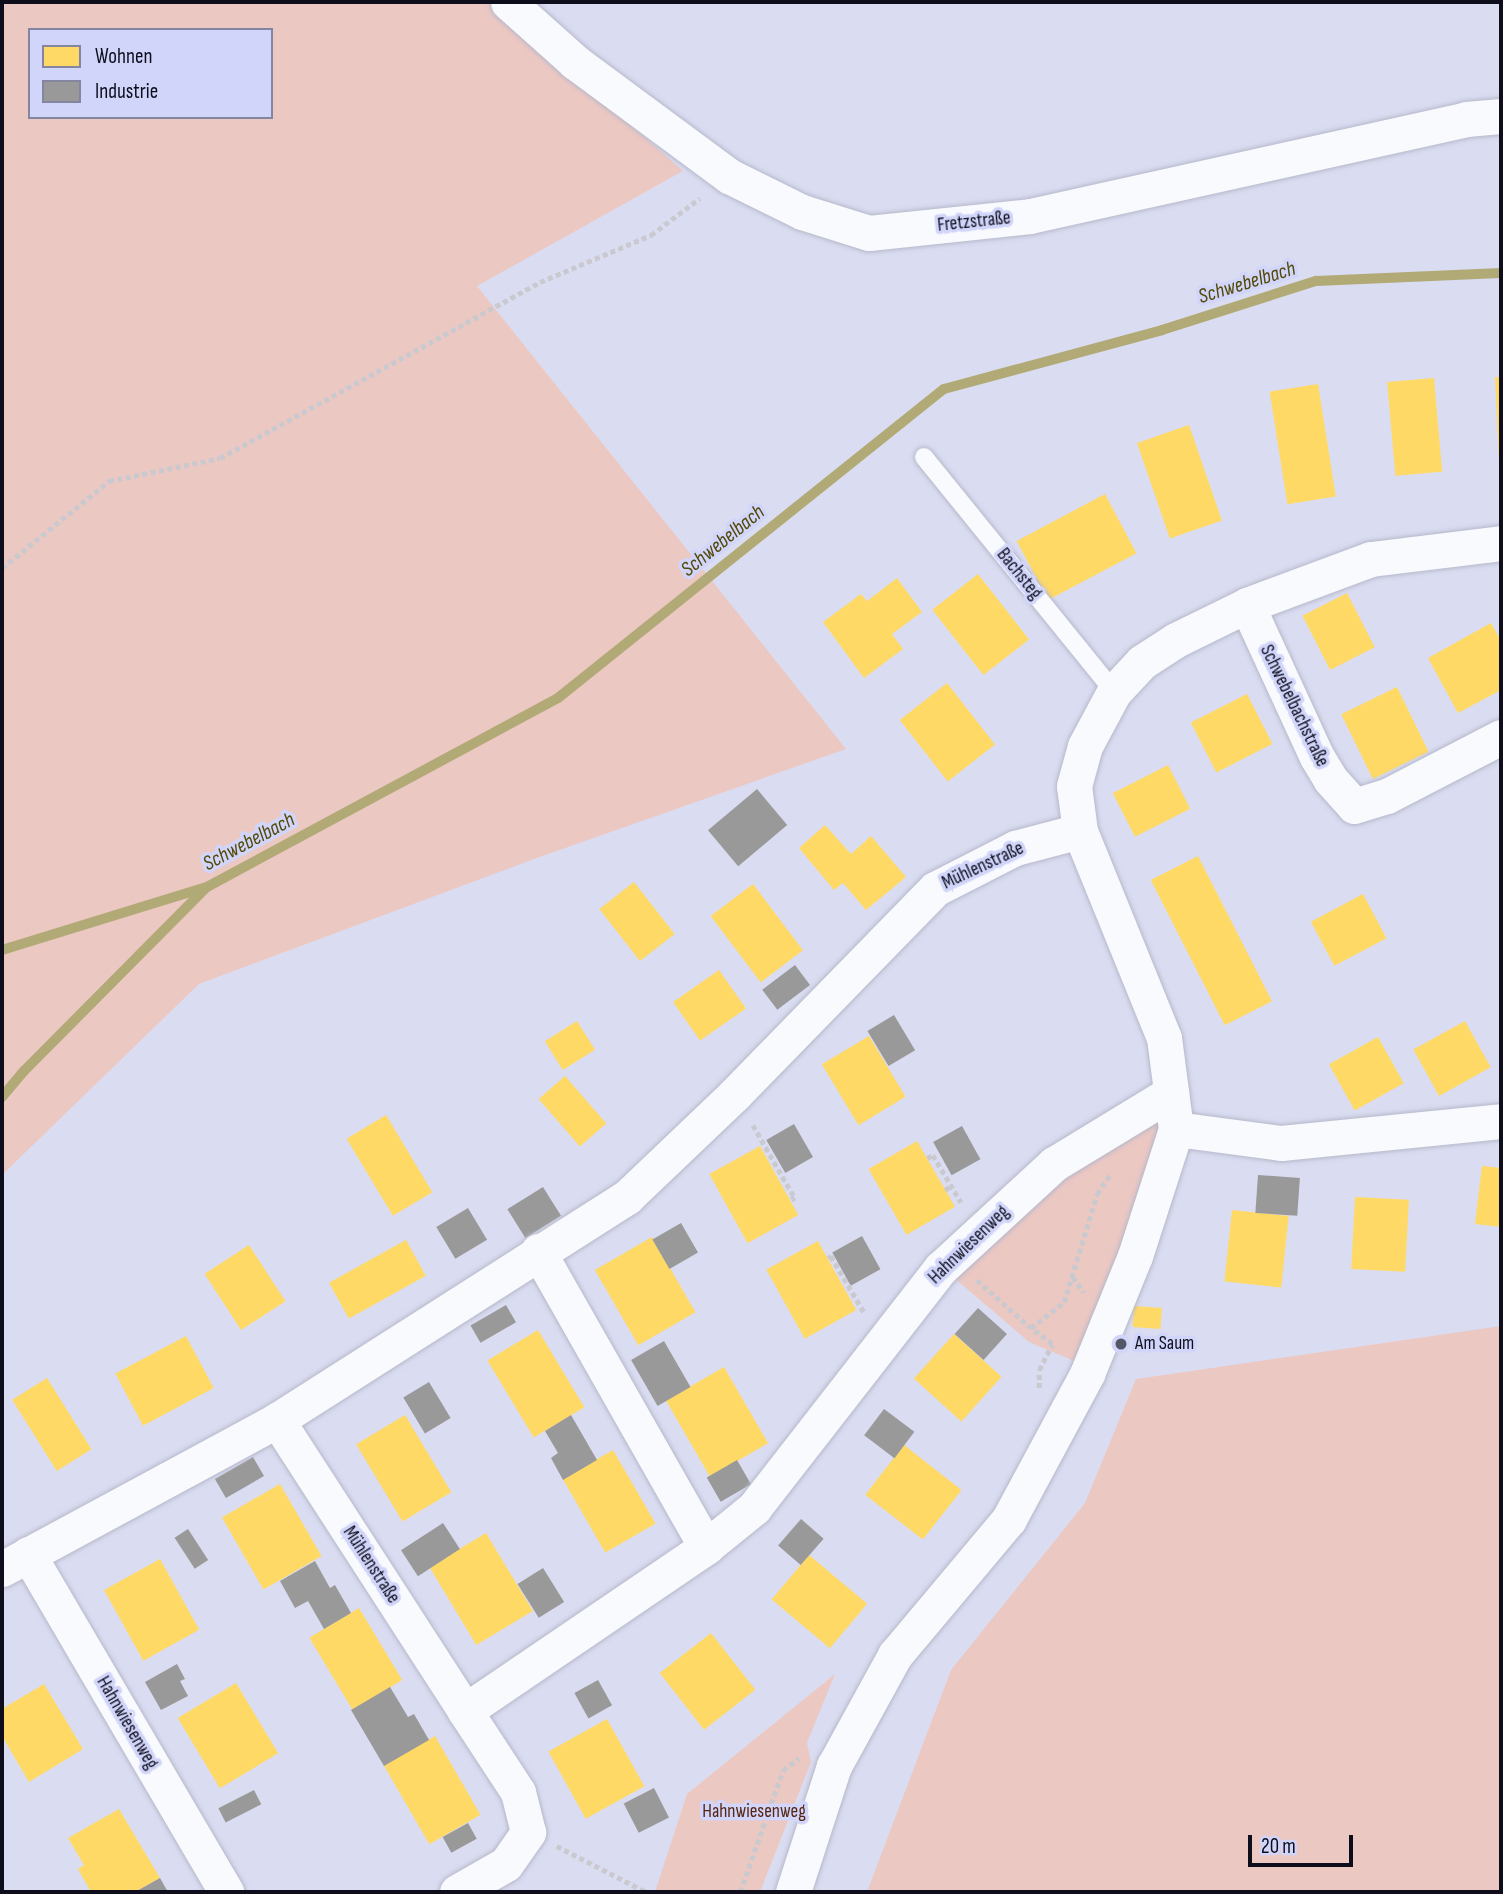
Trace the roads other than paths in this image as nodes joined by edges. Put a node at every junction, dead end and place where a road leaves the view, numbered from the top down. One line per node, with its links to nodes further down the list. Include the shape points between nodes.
1 (508, 2): 2 (street, Fretzstraße, via 575,62 729,176 802,212 869,233 1030,216 1466,119)
2 (1501, 116)
3 (924, 457): 6 (lane, Bachsteg)
4 (1501, 543): 5 (street, via 1371,559)
5 (1247, 605): 6 (street, via 1153,655); 7 (street, Schwebelbachstraße, via 1317,757 1354,806 1387,796)
6 (1114, 692): 8 (street, via 1086,746 1074,786)
7 (1501, 737)
8 (1080, 831): 9 (street, via 1164,1038); 12 (street, Mühlenstraße, via 1015,848 935,889 735,1094 627,1197)
9 (1171, 1093): 11 (street); 14 (street, Hahnwiesenweg, via 1054,1164 952,1258 754,1508)
10 (1501, 1121): 11 (street, via 1280,1143)
11 (1176, 1129): 19 (street, via 1135,1256 1087,1374 1009,1519 895,1655 834,1766)
12 (538, 1251): 13 (street, Mühlenstraße); 14 (street)
13 (277, 1420): 15 (street, Mühlenstraße); 16 (street, Mühlenstraße)
14 (706, 1547): 16 (street, Hahnwiesenweg)
15 (15, 1562): 17 (street, Hahnwiesenweg)
16 (465, 1711): 18 (street, via 518,1792 528,1832 506,1864)
17 (226, 1892)
18 (457, 1892)
19 (793, 1892)

